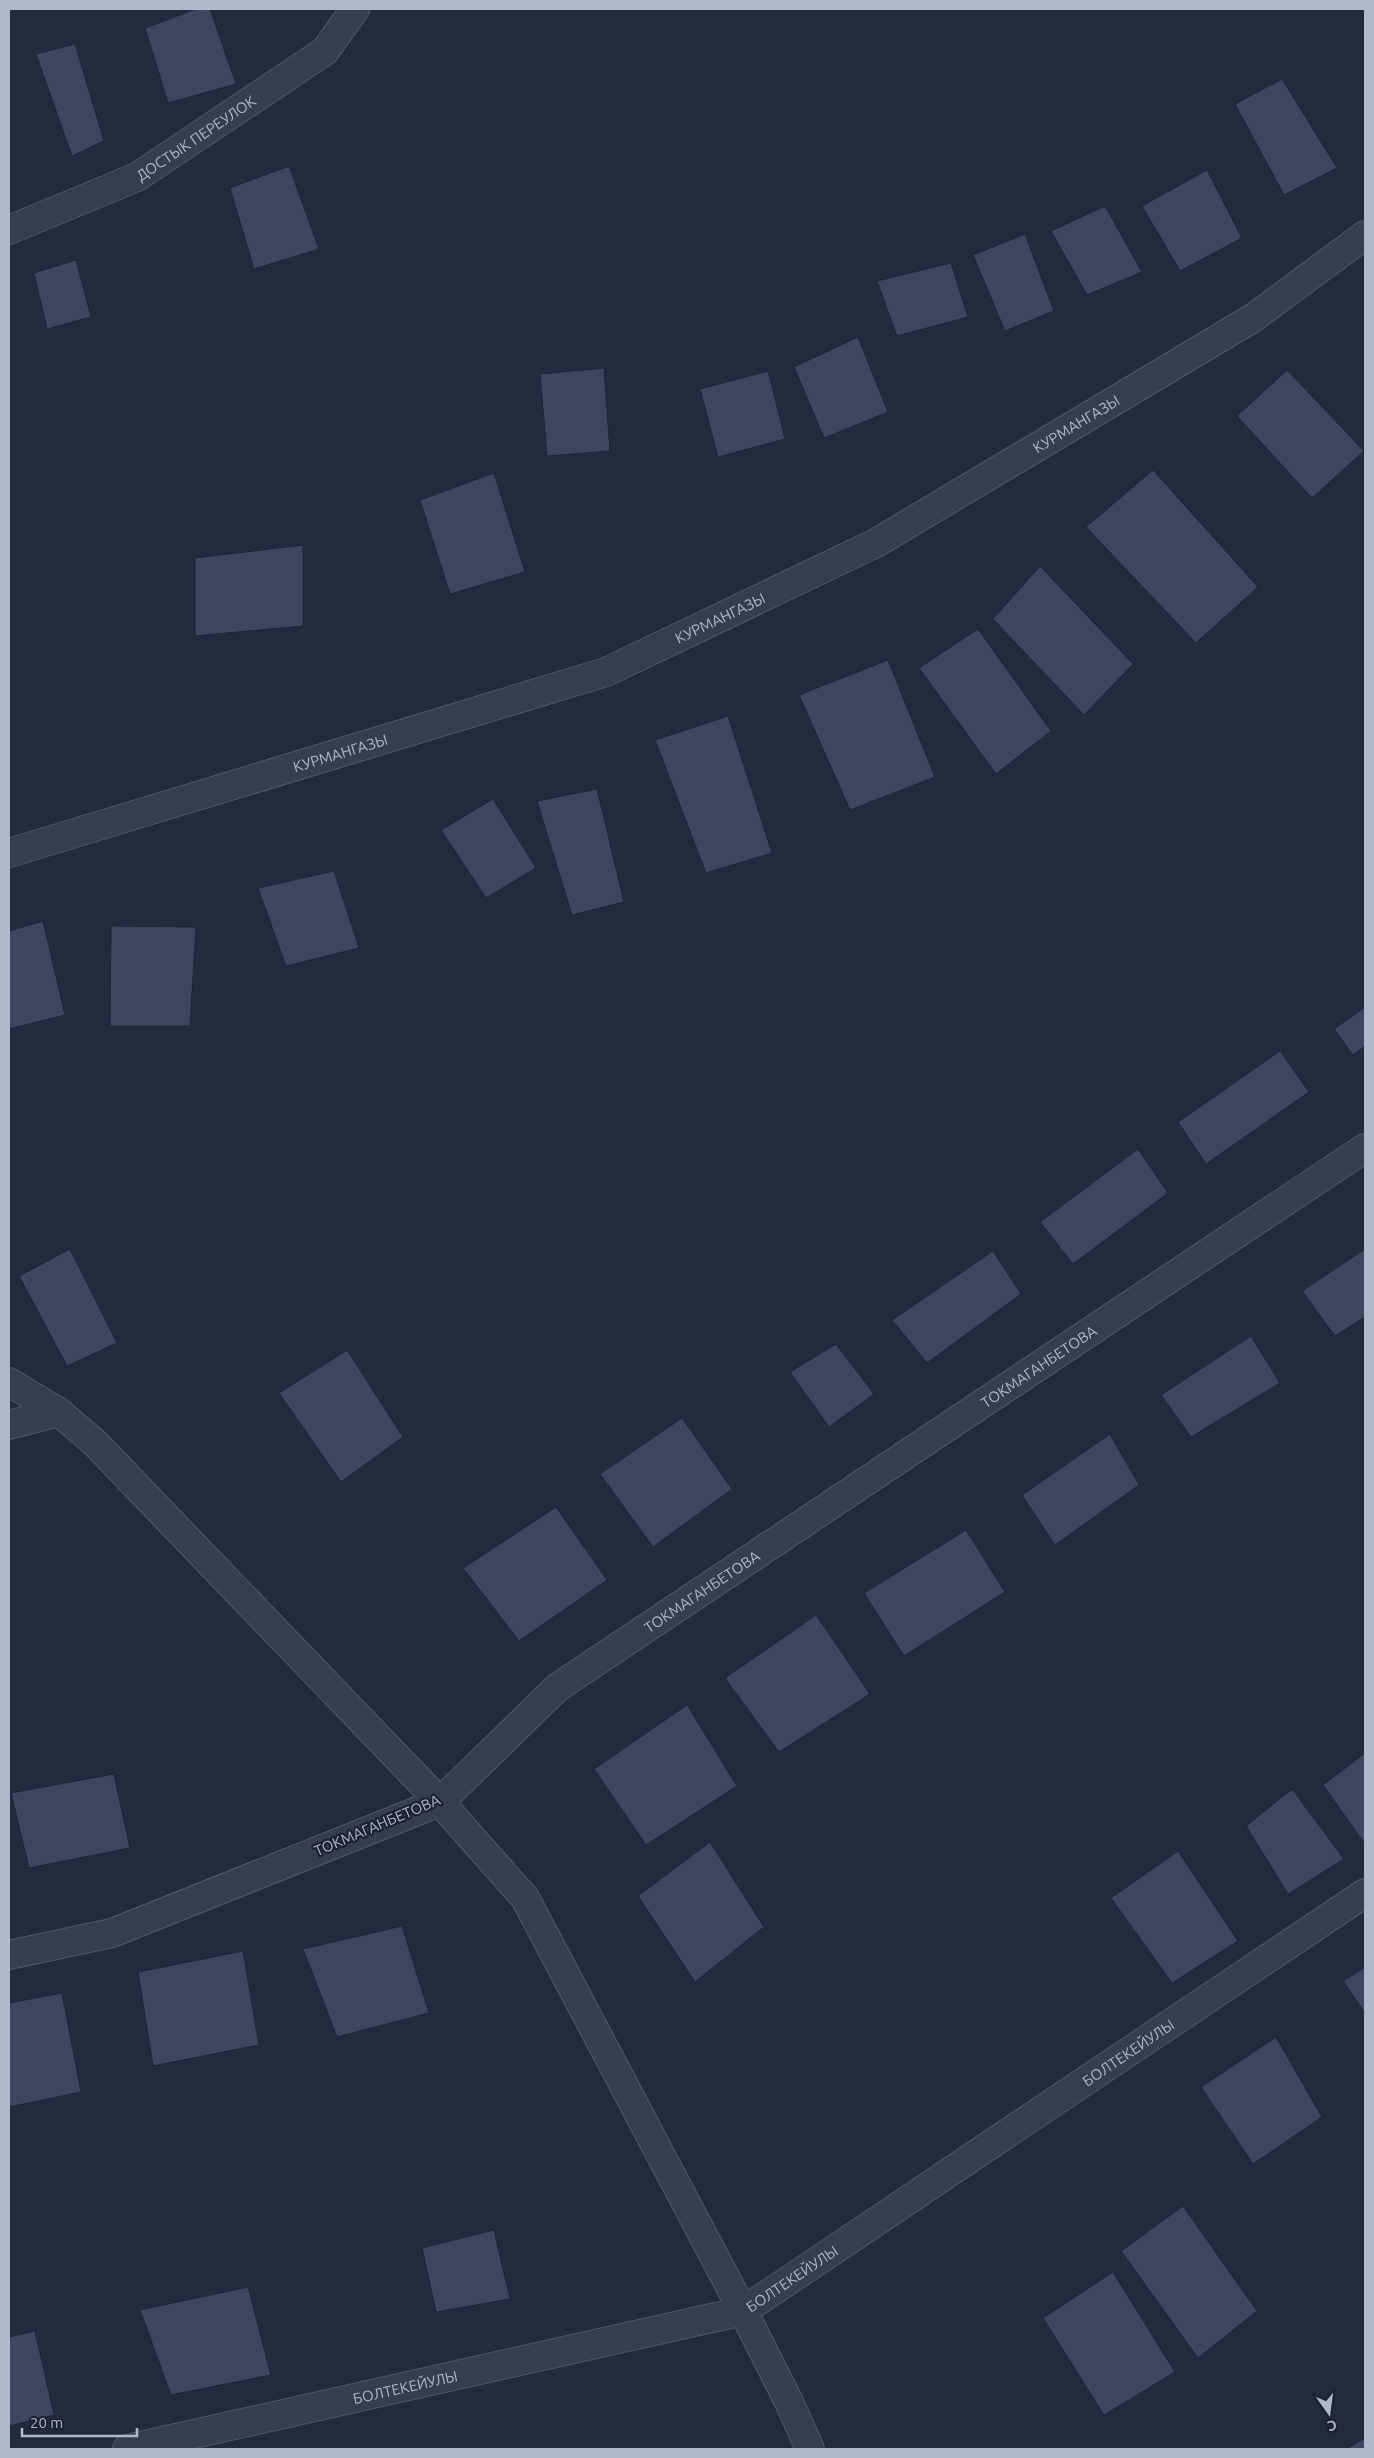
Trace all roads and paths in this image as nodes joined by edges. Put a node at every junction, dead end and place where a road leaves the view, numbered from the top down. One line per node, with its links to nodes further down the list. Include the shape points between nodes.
1 (355, 9): 2 (street, ДОСТЫК ПЕРЕУЛОК, via 325,51 138,176)
2 (9, 230)
3 (1365, 235): 4 (street, КУРМАНГАЗЫ, via 1253,318 876,543 606,672)
4 (9, 853)
5 (1365, 1148): 9 (street, ТОКМАГАНБЕТОВА, via 558,1687)
6 (9, 1382): 7 (street)
7 (59, 1412): 8 (street); 9 (street, via 95,1443)
8 (9, 1425)
9 (440, 1802): 11 (street, ТОКМАГАНБЕТОВА, via 112,1933); 12 (street, via 525,1898)
10 (1365, 1893): 12 (street, БОЛТЕКЕЙУЛЫ)
11 (9, 1955)
12 (742, 2311): 13 (street, БОЛТЕКЕЙУЛЫ); 14 (street)
13 (127, 2449)
14 (810, 2449)

